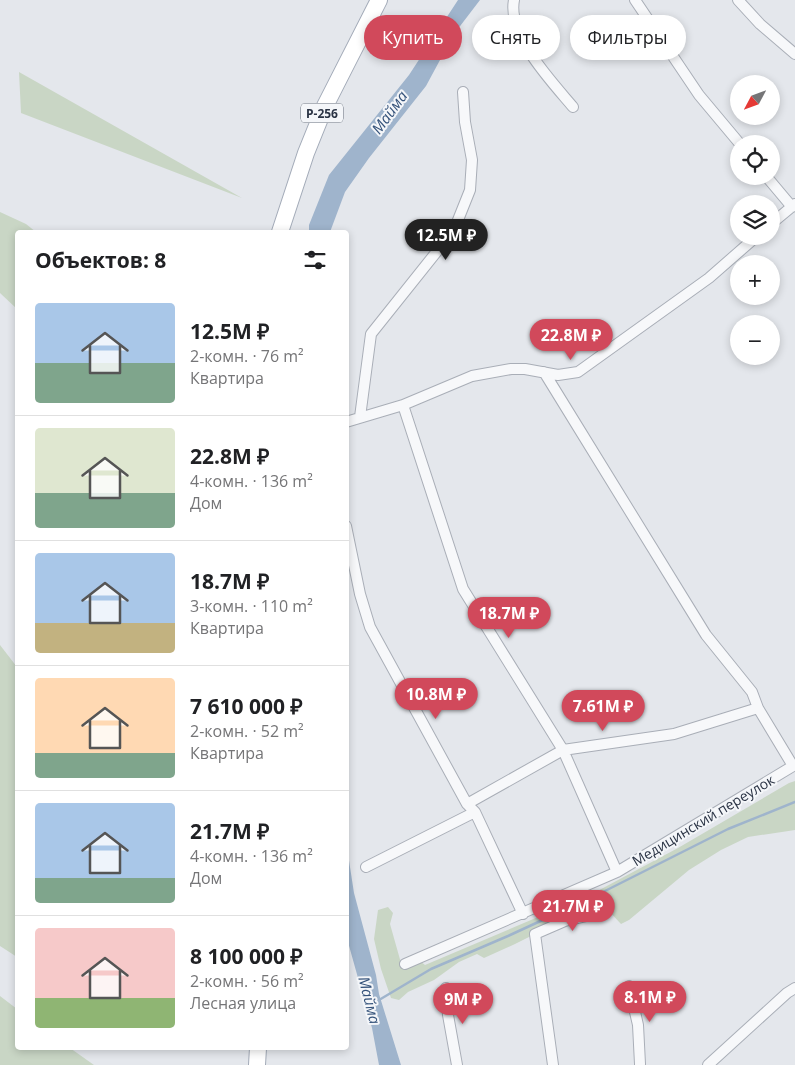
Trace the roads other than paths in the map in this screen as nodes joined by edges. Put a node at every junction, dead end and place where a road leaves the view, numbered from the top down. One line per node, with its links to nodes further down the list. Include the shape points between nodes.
1 (378, 0): 12 (main road, Р-256, via 325,106)
2 (514, 0): 7 (street, via 517,27 533,58)
3 (635, 0): 8 (street, via 699,95)
4 (738, 0): 5 (street)
5 (795, 54)
6 (463, 92): 16 (street, via 472,160 470,190 454,230 371,334)
7 (573, 107)
8 (732, 135)
9 (774, 185): 10 (street)
10 (793, 205): 11 (street)
11 (780, 216)
12 (281, 230)
13 (747, 245): 14 (street, via 709,278 578,372 567,375)
14 (544, 372): 15 (street, via 524,368 472,376); 19 (street, Медицинский переулок, via 706,635 752,692)
15 (403, 405): 16 (street); 20 (street, via 463,589)
16 (360, 417): 17 (street)
17 (349, 421)
18 (349, 541): 21 (street, via 370,627)
19 (758, 708): 20 (street, via 674,734); 24 (street, Медицинский переулок, via 793,766)
20 (563, 750): 21 (street); 24 (street)
21 (467, 804): 22 (street)
22 (475, 812): 23 (street); 26 (street)
23 (366, 867)
24 (617, 872): 26 (street, Медицинский переулок)
25 (604, 912): 34 (street, via 565,921 535,934)
26 (523, 914): 27 (street, Медицинский переулок)
27 (406, 964)
28 (629, 986): 35 (street, via 638,1025)
29 (446, 988): 33 (street)
30 (795, 988): 36 (street)
31 (258, 1050): 32 (main road)
32 (257, 1065)
33 (457, 1065)
34 (553, 1065)
35 (640, 1065)
36 (708, 1065)

